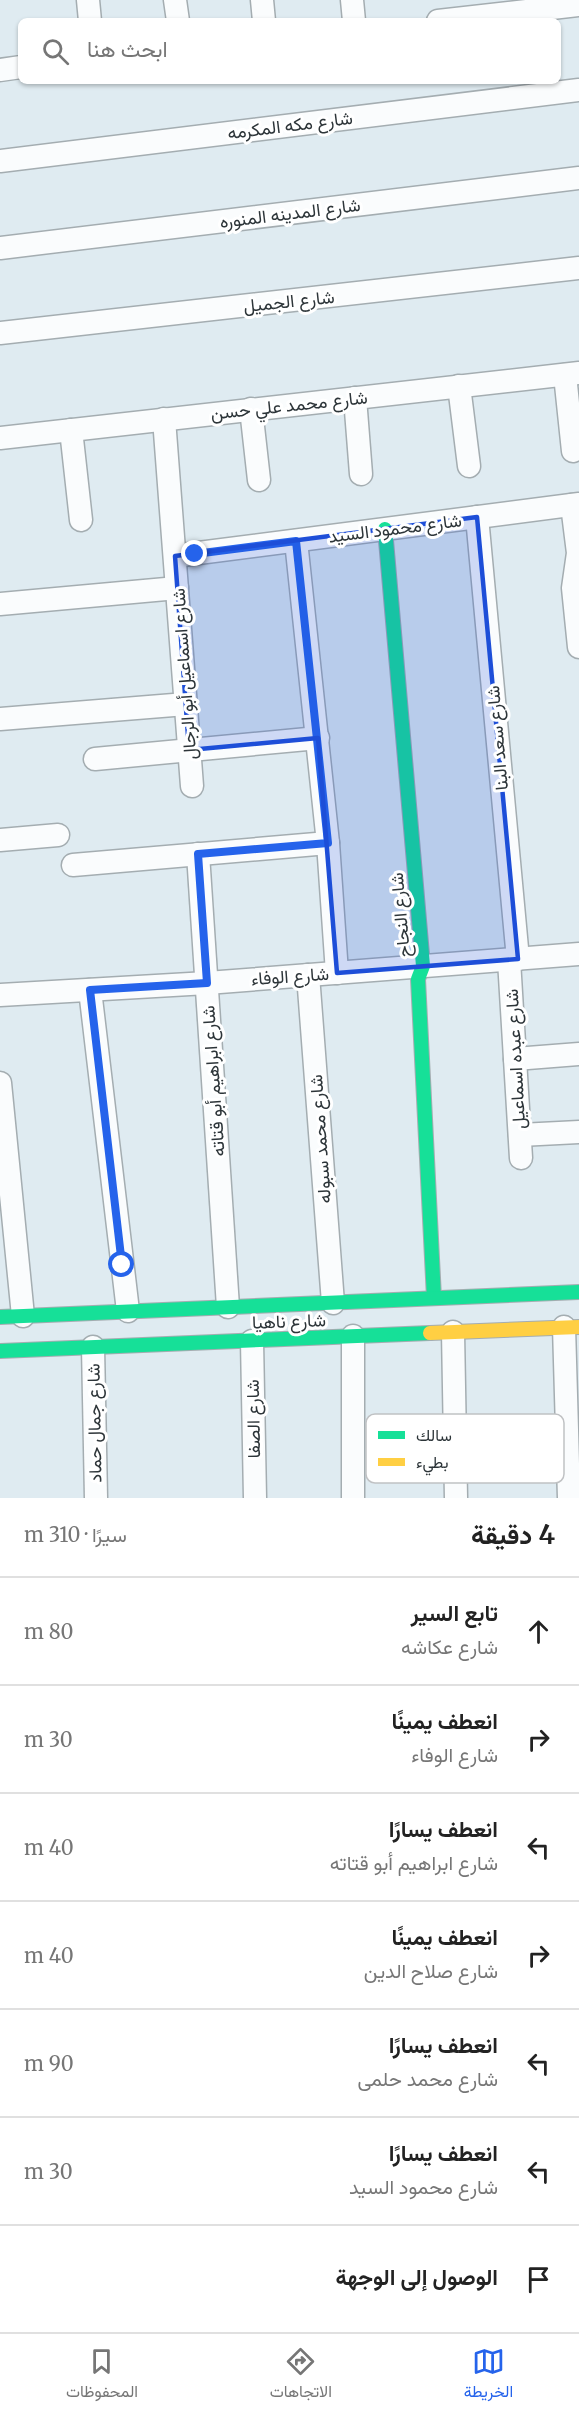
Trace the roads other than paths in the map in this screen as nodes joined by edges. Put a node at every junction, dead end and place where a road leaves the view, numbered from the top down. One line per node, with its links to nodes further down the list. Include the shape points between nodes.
1 (88, 0): 8 (street)
2 (175, 0): 9 (street)
3 (262, 0): 10 (street)
4 (352, 0): 11 (street)
5 (579, 5): 6 (street)
6 (504, 7): 7 (street)
7 (444, 14)
8 (90, 18)
9 (177, 18)
10 (264, 18)
11 (354, 18)
12 (18, 67): 13 (street)
13 (0, 70)
14 (579, 90): 15 (street, شارع مكه المكرمه)
15 (0, 161)
16 (579, 178): 17 (street, شارع المدينه المنوره)
17 (0, 248)
18 (579, 268): 19 (street, شارع الجميل)
19 (0, 333)
20 (572, 374): 21 (street, شارع محمد علي حسن); 27 (street)
21 (459, 386): 22 (street, شارع محمد علي حسن); 28 (street)
22 (355, 398): 23 (street, شارع محمد علي حسن); 29 (street)
23 (251, 409): 24 (street, شارع محمد علي حسن); 30 (street)
24 (164, 419): 25 (street, شارع محمد علي حسن); 36 (street, شارع اسماعيل أبو الرجال)
25 (71, 430): 26 (street, شارع محمد علي حسن); 33 (street)
26 (0, 438)
27 (573, 450)
28 (469, 466)
29 (361, 474)
30 (259, 480)
31 (576, 505): 32 (street, شارع محمود السيد); 39 (street, via 578,553 573,588)
32 (477, 518): 34 (street, شارع محمود السيد); 52 (street, شارع سعد البنا)
33 (81, 520)
34 (385, 529): 35 (street, شارع محمود السيد); 53 (main road, شارع النجاح)
35 (296, 541): 36 (street, شارع محمود السيد); 42 (street)
36 (175, 556): 37 (street, شارع اسماعيل أبو الرجال)
37 (177, 588): 38 (street); 40 (street, شارع اسماعيل أبو الرجال)
38 (0, 603)
39 (579, 647)
40 (186, 704): 41 (street); 43 (street, شارع اسماعيل أبو الرجال)
41 (0, 719)
42 (318, 738): 43 (street); 48 (street)
43 (189, 750): 44 (street); 45 (street, شارع اسماعيل أبو الرجال)
44 (95, 759)
45 (192, 786)
46 (58, 835): 47 (street)
47 (0, 840)
48 (328, 843): 49 (street); 54 (street)
49 (198, 854): 50 (street); 56 (street, شارع ابراهيم أبو قتاته)
50 (73, 865)
51 (579, 954): 52 (street, شارع الوفاء)
52 (513, 959): 53 (street, شارع الوفاء); 60 (street, شارع عبده اسماعيل)
53 (423, 966): 54 (street, شارع الوفاء); 66 (main road, شارع النجاح, via 418,979)
54 (337, 973): 55 (street, شارع الوفاء)
55 (308, 975): 56 (street, شارع الوفاء); 67 (street, شارع محمد سبوله)
56 (207, 983): 57 (street, شارع الوفاء); 68 (street, شارع ابراهيم أبو قتاته)
57 (90, 990): 58 (street, شارع الوفاء); 69 (street)
58 (0, 995)
59 (579, 1054): 60 (street)
60 (515, 1059): 63 (street, شارع عبده اسماعيل)
61 (0, 1083): 70 (street)
62 (579, 1132): 63 (street)
63 (520, 1135): 64 (street, شارع عبده اسماعيل)
64 (521, 1158)
65 (579, 1292): 66 (main road, شارع ناهيا)
66 (434, 1298): 67 (main road, شارع ناهيا)
67 (333, 1303): 68 (main road, شارع ناهيا)
68 (228, 1307): 69 (main road, شارع ناهيا)
69 (128, 1311): 70 (main road, شارع ناهيا)
70 (23, 1316): 71 (main road, شارع ناهيا)
71 (0, 1317)
72 (572, 1327): 73 (main road, شارع ناهيا); 84 (street)
73 (453, 1332): 74 (main road, شارع ناهيا); 78 (street)
74 (354, 1336): 75 (main road, شارع ناهيا); 82 (street)
75 (252, 1341): 76 (main road, شارع ناهيا); 81 (street, شارع الصفا)
76 (93, 1347): 77 (main road, شارع ناهيا); 80 (street, شارع جمال حماد)
77 (0, 1351)
78 (454, 1414)
79 (456, 1483): 83 (street)
80 (96, 1498)
81 (255, 1498)
82 (354, 1498)
83 (456, 1498)
84 (570, 1498)

